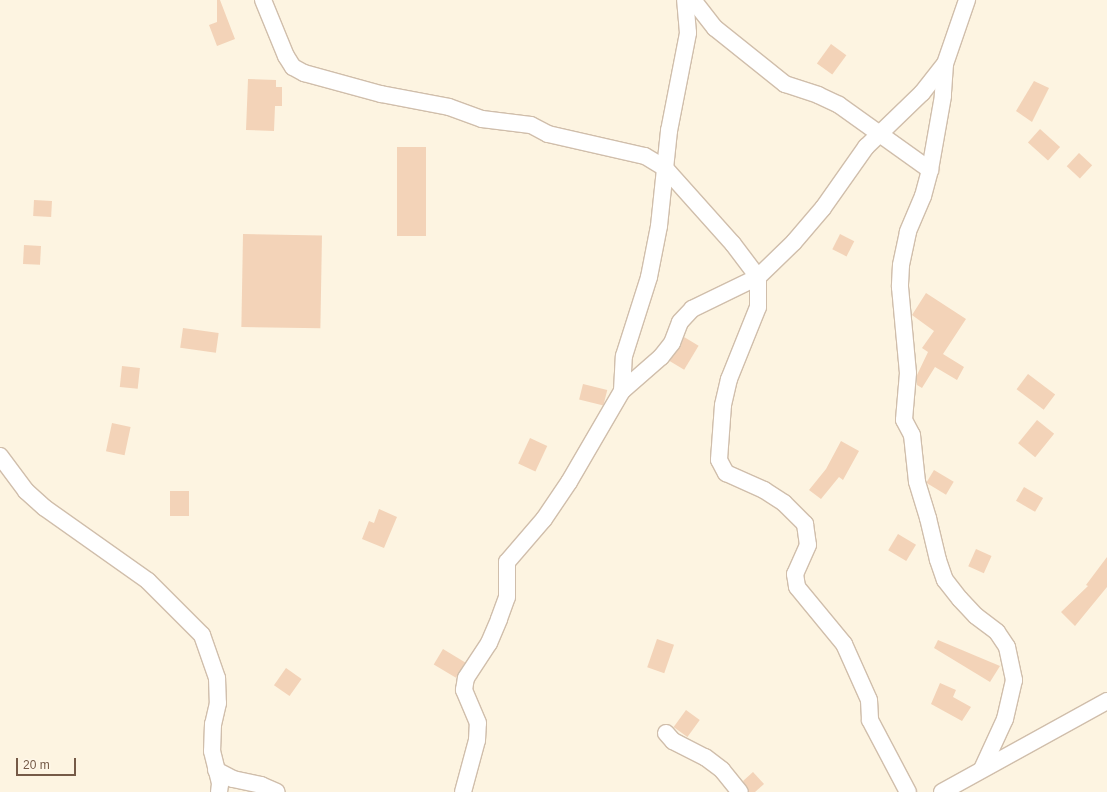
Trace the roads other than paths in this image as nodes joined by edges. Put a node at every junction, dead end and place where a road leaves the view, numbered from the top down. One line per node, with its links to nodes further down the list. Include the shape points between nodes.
1 (263, 0): 7 (street, via 286,56 293,67 304,73 381,94 449,107 482,119 531,125 548,134 645,156)
2 (685, 0): 7 (street, via 688,32 669,131)
3 (693, 0): 6 (street, via 715,28 785,84 839,105)
4 (967, 0): 5 (street)
5 (944, 64): 6 (street, via 922,93); 8 (street, via 943,96)
6 (879, 135): 8 (street); 9 (street, via 866,147 823,208 794,242)
7 (665, 168): 9 (street, via 733,244); 10 (street, via 659,226 648,277 624,356)
8 (930, 170): 14 (street, via 923,196 908,232 901,265 900,287 908,374 904,420 912,435 916,482 945,580 976,616 997,632 1007,647 1010,660 1014,680 1005,719)
9 (758, 277): 10 (street, via 692,309 680,322 672,343 662,358); 20 (street, via 758,307 729,379 723,406 719,460 726,473 764,490 784,503 805,524 808,544 795,574 797,587 844,644 869,700 870,720)
10 (622, 390): 18 (street, via 569,482 544,519 507,562 507,597 488,643 466,678 464,690 478,723 477,740)
11 (0, 456): 15 (street, via 26,491 45,508 148,581 202,635 217,678 218,703 213,724 212,751)
12 (1107, 701): 14 (street)
13 (666, 733): 19 (street, via 673,741 705,757 722,770)
14 (982, 769): 21 (street)
15 (216, 770): 16 (street); 17 (street, via 233,779 261,785)
16 (219, 792)
17 (277, 792)
18 (464, 792)
19 (740, 792)
20 (908, 792)
21 (942, 792)

